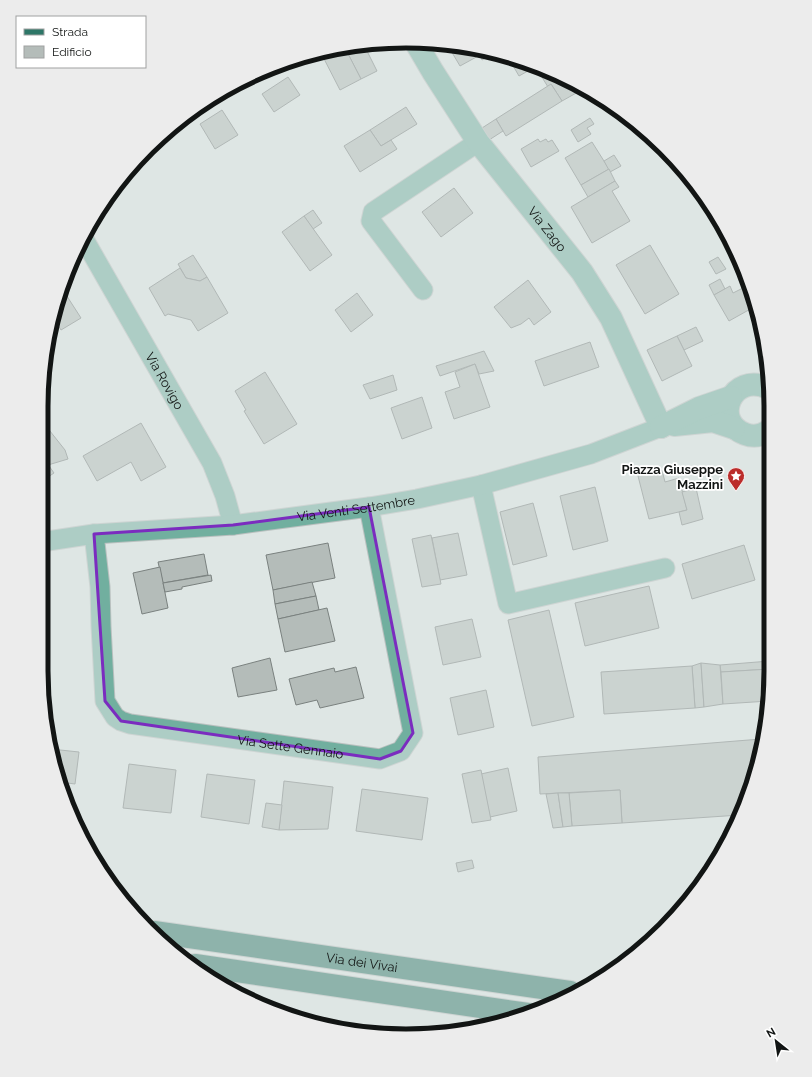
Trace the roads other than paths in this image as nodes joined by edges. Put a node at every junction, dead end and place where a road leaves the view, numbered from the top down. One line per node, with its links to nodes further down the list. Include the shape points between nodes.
1 (419, 49): 2 (street, Via Zago)
2 (478, 142): 4 (street, via 373,212 371,221); 7 (street, Via Zago, via 582,272 611,318)
3 (87, 245): 12 (street, Via Rovigo, via 212,463)
4 (423, 290)
5 (763, 386): 6 (street, via 743,386)
6 (731, 397): 7 (street, via 699,408); 8 (street, via 728,413)
7 (661, 427): 8 (street, via 713,421); 10 (street, Via Venti Settembre, via 591,454)
8 (734, 428): 9 (street, via 748,436)
9 (764, 433)
10 (481, 485): 11 (street, Via Venti Settembre); 15 (street, via 508,604)
11 (369, 507): 12 (street, Via Venti Settembre); 13 (street, Via Sette Gennaio, via 413,733 401,751 380,759 121,721 105,702 100,587)
12 (233, 525): 13 (street, Via Venti Settembre)
13 (94, 534): 14 (street, Via Venti Settembre)
14 (48, 541)
15 (665, 568)
16 (163, 933): 18 (main road, Via dei Vivai)
17 (203, 966): 19 (main road, Via dei Vivai)
18 (565, 991)
19 (515, 1012)

